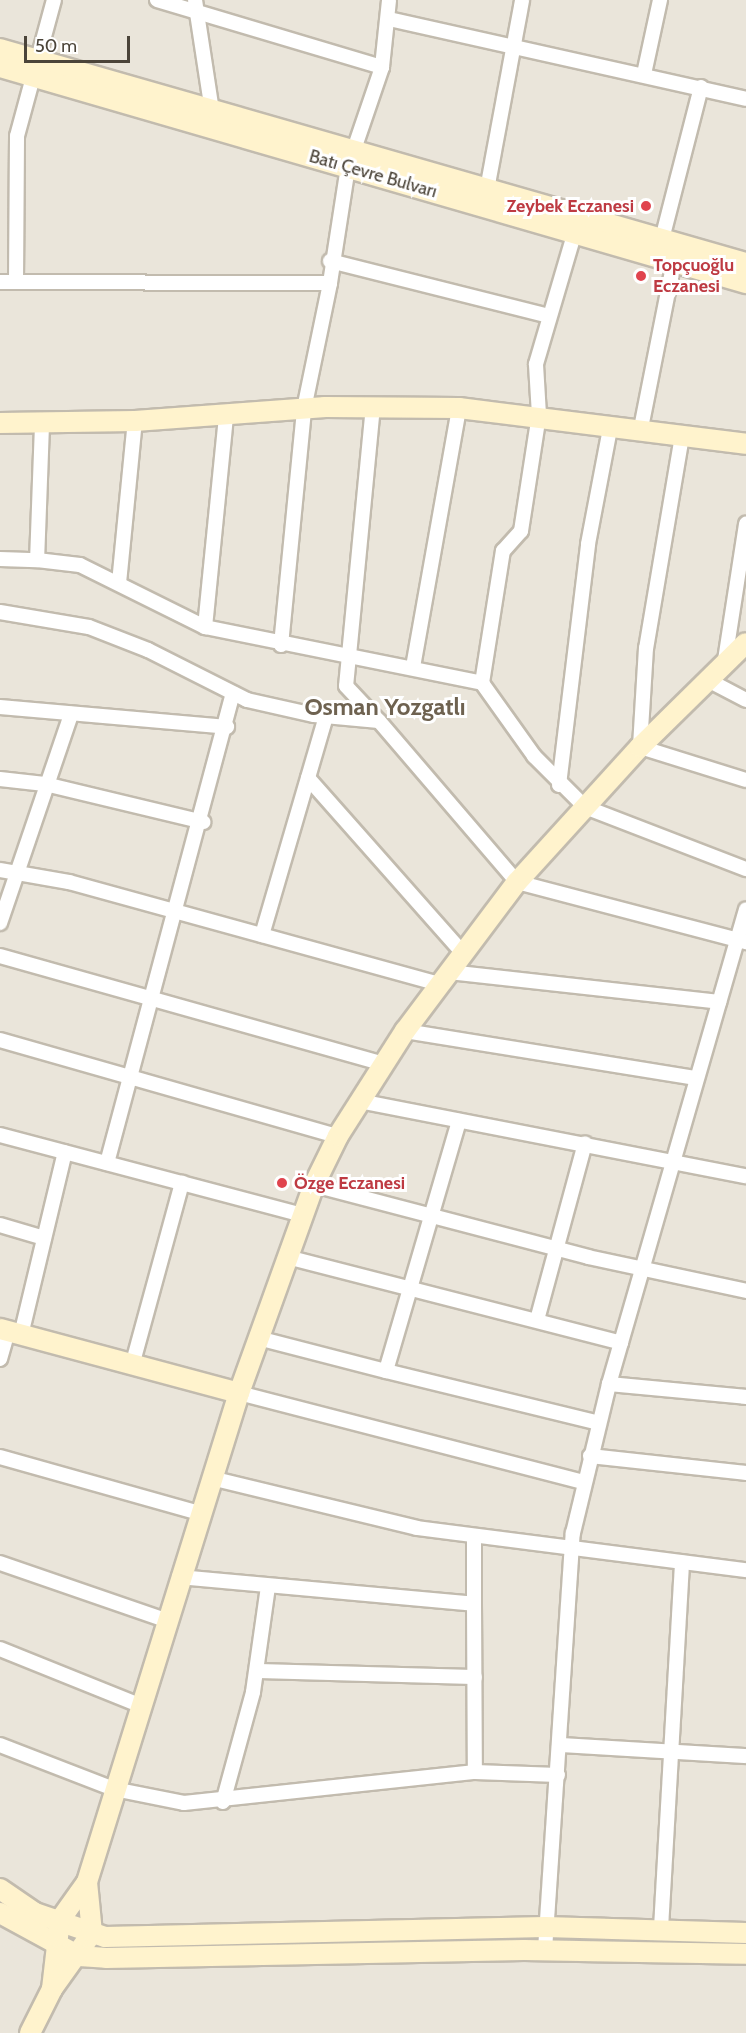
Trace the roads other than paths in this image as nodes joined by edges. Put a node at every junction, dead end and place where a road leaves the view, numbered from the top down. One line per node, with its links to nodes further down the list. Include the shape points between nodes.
1 (54, 0): 12 (street)
2 (156, 0): 6 (street)
3 (389, 0): 7 (street)
4 (522, 0): 8 (street)
5 (660, 0): 13 (street)
6 (196, 5): 11 (street); 16 (street)
7 (389, 19): 8 (street); 11 (street)
8 (512, 46): 13 (street); 18 (street)
9 (0, 49): 12 (main road, Batı Çevre Bulvarı)
10 (0, 67): 12 (main road, Batı Çevre Bulvarı)
11 (382, 67): 17 (street)
12 (34, 68): 16 (main road, Batı Çevre Bulvarı); 17 (main road, Batı Çevre Bulvarı); 25 (street, via 14,166)
13 (644, 74): 14 (street)
14 (701, 87): 15 (street); 21 (street)
15 (746, 99)
16 (212, 111): 17 (main road, Batı Çevre Bulvarı)
17 (351, 158): 18 (main road, Batı Çevre Bulvarı); 22 (street)
18 (486, 197): 19 (main road, Batı Çevre Bulvarı); 20 (main road, Batı Çevre Bulvarı)
19 (574, 213): 20 (street); 21 (main road, Batı Çevre Bulvarı)
20 (576, 234): 23 (main road, Batı Çevre Bulvarı); 29 (street)
21 (662, 239): 23 (street); 24 (main road, Batı Çevre Bulvarı)
22 (330, 261): 27 (street); 29 (street)
23 (674, 261): 28 (main road, Batı Çevre Bulvarı); 39 (street)
24 (746, 263)
25 (16, 281): 26 (street); 27 (street)
26 (0, 282)
27 (330, 283): 32 (street)
28 (746, 283)
29 (549, 316): 34 (street, via 536,364)
30 (373, 406): 31 (main road); 32 (main road); 50 (street)
31 (459, 408): 34 (main road); 52 (street)
32 (304, 409): 33 (main road); 49 (street)
33 (226, 415): 35 (main road); 47 (street)
34 (539, 416): 38 (main road); 54 (street, via 521,531 503,551)
35 (135, 421): 37 (main road); 45 (street)
36 (4, 425): 37 (main road)
37 (42, 425): 44 (street)
38 (610, 429): 39 (main road); 67 (street, via 588,544)
39 (640, 433): 40 (main road)
40 (682, 436): 41 (main road); 62 (street, via 646,648)
41 (746, 444)
42 (746, 524): 51 (street)
43 (0, 559): 44 (street)
44 (37, 560): 45 (street, via 80,565)
45 (119, 583): 47 (street)
46 (0, 612): 55 (street, via 89,627 148,650)
47 (205, 627): 49 (street)
48 (746, 643): 51 (main road)
49 (281, 645): 50 (street)
50 (349, 656): 52 (street); 60 (street, via 346,686)
51 (725, 660): 53 (main road)
52 (413, 667): 54 (street)
53 (706, 679): 56 (street); 62 (main road)
54 (482, 683): 67 (street)
55 (233, 694): 59 (street); 61 (street)
56 (746, 700)
57 (0, 707): 58 (street)
58 (71, 714): 61 (street); 66 (street)
59 (326, 716): 60 (street); 63 (street)
60 (379, 721): 73 (street)
61 (227, 727): 69 (street)
62 (640, 747): 65 (street); 68 (main road)
63 (308, 778): 77 (street); 79 (street)
64 (0, 779): 66 (street)
65 (746, 780)
66 (45, 784): 69 (street); 72 (street)
67 (559, 785): 68 (street)
68 (585, 807): 70 (street); 73 (main road)
69 (203, 822): 75 (street)
70 (746, 869)
71 (0, 870): 72 (street)
72 (16, 872): 75 (street); 76 (street)
73 (517, 882): 78 (street); 79 (main road)
74 (746, 909): 78 (street)
75 (177, 911): 77 (street); 82 (street)
76 (0, 923)
77 (262, 935): 81 (street)
78 (741, 941): 83 (street)
79 (463, 953): 81 (main road)
80 (0, 956): 82 (street)
81 (444, 978): 83 (street); 84 (main road)
82 (155, 1001): 86 (street); 88 (street)
83 (719, 1002): 87 (street)
84 (405, 1031): 86 (main road); 87 (street)
85 (0, 1040): 88 (street)
86 (383, 1064): 89 (main road)
87 (696, 1078): 96 (street)
88 (132, 1080): 92 (street); 95 (street)
89 (359, 1101): 90 (street); 92 (main road)
90 (459, 1121): 93 (street); 101 (street)
91 (0, 1135): 94 (street)
92 (338, 1136): 99 (main road)
93 (585, 1143): 96 (street); 104 (street)
94 (65, 1152): 95 (street); 103 (street)
95 (108, 1163): 98 (street)
96 (673, 1164): 97 (street); 106 (street)
97 (746, 1176)
98 (182, 1183): 100 (street); 114 (street)
99 (314, 1185): 100 (main road); 101 (street)
100 (302, 1215): 105 (main road)
101 (432, 1217): 104 (street); 107 (street)
102 (0, 1226): 103 (street)
103 (44, 1238): 110 (street)
104 (560, 1250): 106 (street); 109 (street)
105 (287, 1257): 107 (street); 111 (main road)
106 (643, 1270): 108 (street); 112 (street)
107 (412, 1285): 109 (street); 115 (street)
108 (746, 1291)
109 (537, 1320): 112 (street)
110 (10, 1331): 113 (street); 114 (main road)
111 (258, 1338): 115 (street); 117 (main road)
112 (621, 1343): 116 (street)
113 (0, 1359)
114 (133, 1362): 117 (main road)
115 (386, 1371): 119 (street)
116 (609, 1384): 118 (street); 119 (street)
117 (239, 1393): 123 (main road); 124 (street)
118 (746, 1396)
119 (598, 1423): 120 (street)
120 (590, 1456): 122 (street); 124 (street)
121 (0, 1457): 125 (street)
122 (746, 1473)
123 (211, 1478): 125 (main road); 126 (street)
124 (583, 1482): 127 (street)
125 (199, 1513): 131 (main road)
126 (474, 1536): 127 (street); 133 (street)
127 (572, 1546): 129 (street); 140 (street)
128 (0, 1563): 134 (street)
129 (682, 1563): 130 (street); 141 (street)
130 (746, 1570)
131 (180, 1577): 132 (street); 134 (main road)
132 (268, 1586): 133 (street); 136 (street)
133 (474, 1604): 137 (street)
134 (166, 1620): 138 (main road)
135 (0, 1649): 138 (street)
136 (257, 1671): 137 (street); 146 (street)
137 (475, 1677): 143 (street)
138 (139, 1705): 145 (main road)
139 (0, 1745): 145 (street)
140 (560, 1745): 141 (street); 144 (street)
141 (670, 1752): 142 (street); 152 (street)
142 (746, 1756)
143 (475, 1772): 144 (street); 146 (street)
144 (558, 1775): 151 (street)
145 (114, 1789): 146 (street, via 184,1803); 147 (main road)
146 (223, 1802)
147 (87, 1882): 150 (main road); 153 (main road)
148 (0, 1889): 150 (main road, via 35,1913)
149 (0, 1913): 155 (main road)
150 (60, 1920): 153 (main road); 155 (main road)
151 (545, 1927): 152 (main road); 153 (main road, via 170,1938); 156 (street)
152 (661, 1928): 154 (main road)
153 (92, 1933): 158 (main road)
154 (746, 1933)
155 (53, 1944): 158 (main road); 159 (main road)
156 (545, 1950): 157 (main road); 158 (main road)
157 (746, 1954)
158 (79, 1956): 159 (main road)
159 (52, 1989): 160 (main road)
160 (30, 2033)

